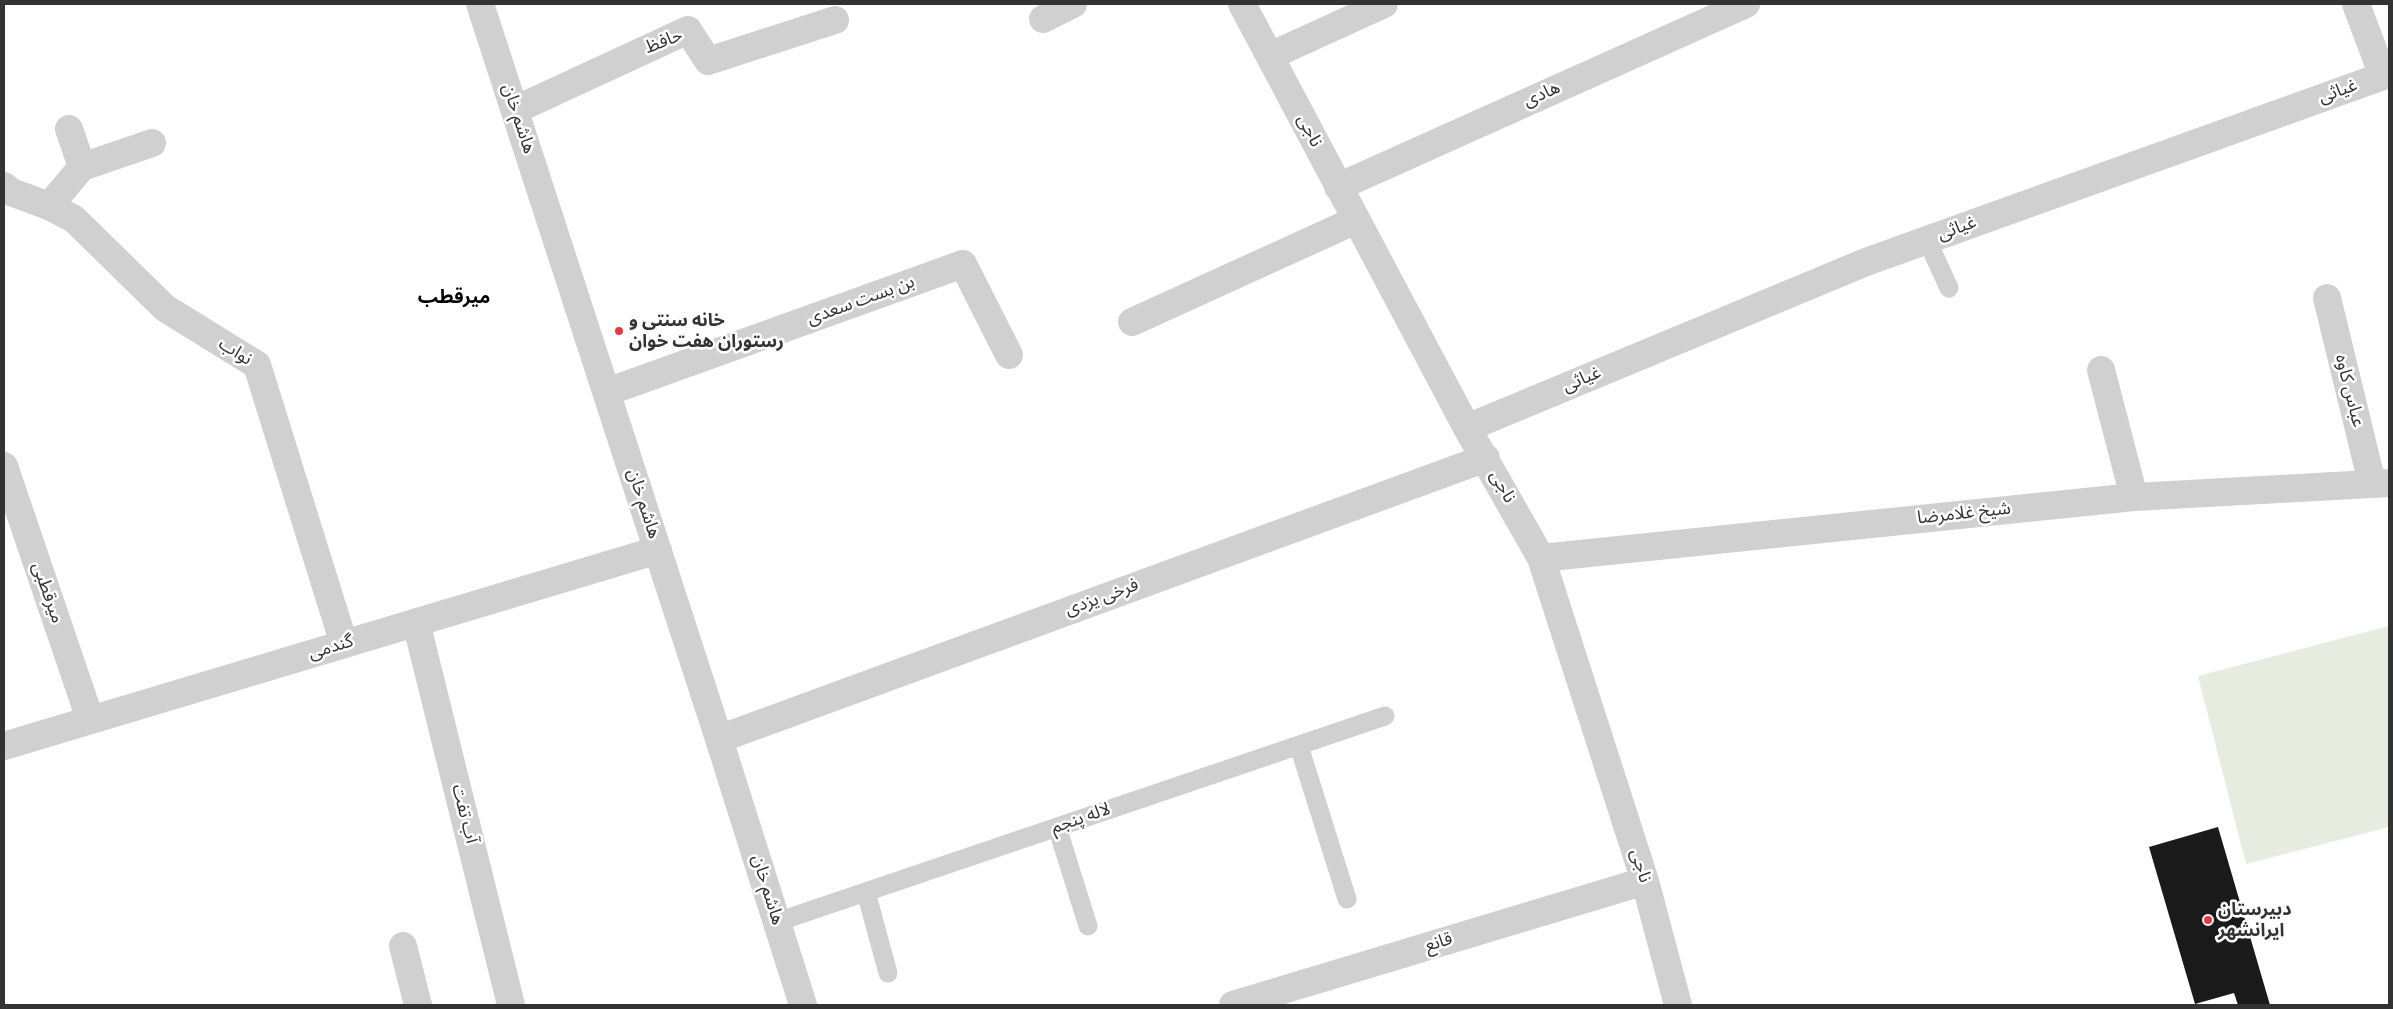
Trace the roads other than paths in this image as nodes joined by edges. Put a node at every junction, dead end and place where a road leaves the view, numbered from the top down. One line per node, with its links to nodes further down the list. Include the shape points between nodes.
1 (480, 4): 10 (street, هاشم خان)
2 (1074, 4): 7 (street)
3 (1242, 4): 9 (street, ناجی)
4 (1384, 4): 9 (street)
5 (1746, 4): 15 (street, هادی)
6 (2356, 4): 18 (street, غیاثی, via 2383,76)
7 (1042, 19)
8 (835, 20): 10 (street, حافظ, via 708,61 688,30)
9 (1270, 56): 15 (street, ناجی)
10 (515, 110): 24 (street, هاشم خان)
11 (69, 128): 13 (street)
12 (152, 143): 13 (street)
13 (82, 167): 16 (street)
14 (4, 186): 16 (street, نواب, via 11,192)
15 (1338, 187): 17 (street, ناجی)
16 (49, 206): 33 (street, نواب, via 74,219 165,308 257,365)
17 (1356, 220): 21 (street); 25 (street, ناجی)
18 (1927, 240): 19 (lane); 25 (street, غیاثی, via 1866,262)
19 (1949, 288)
20 (2327, 298): 28 (street, عباس کاوه)
21 (1132, 322)
22 (1009, 355): 24 (street, بن بست سعدی, via 963,264)
23 (2101, 370): 29 (street)
24 (607, 392): 30 (street, هاشم خان)
25 (1467, 428): 26 (street, ناجی)
26 (1486, 458): 31 (street, ناجی); 36 (street, فرخی یزدی)
27 (4, 466): 35 (street, میرقطبی)
28 (2381, 483): 29 (street, شیخ غلامرضا)
29 (2134, 497): 31 (street, شیخ غلامرضا)
30 (658, 550): 32 (street, گندمی); 36 (street, هاشم خان)
31 (1540, 558): 40 (street, ناجی)
32 (416, 622): 33 (street, گندمی); 48 (street, آب تفت)
33 (344, 644): 35 (street, گندمی)
34 (1385, 716): 38 (lane, لاله پنجم)
35 (90, 719): 37 (street, گندمی)
36 (719, 738): 43 (street, هاشم خان)
37 (4, 746)
38 (1299, 746): 39 (lane, لاله پنجم); 42 (lane)
39 (1057, 827): 41 (lane, لاله پنجم); 44 (lane)
40 (1645, 881): 50 (street, قانع); 51 (street, ناجی)
41 (866, 892): 43 (lane, لاله پنجم); 46 (lane)
42 (1347, 899)
43 (777, 922): 49 (street, هاشم خان)
44 (1088, 926)
45 (403, 946): 47 (street)
46 (888, 973)
47 (418, 1005)
48 (511, 1005)
49 (803, 1005)
50 (1233, 1005)
51 (1678, 1005)

